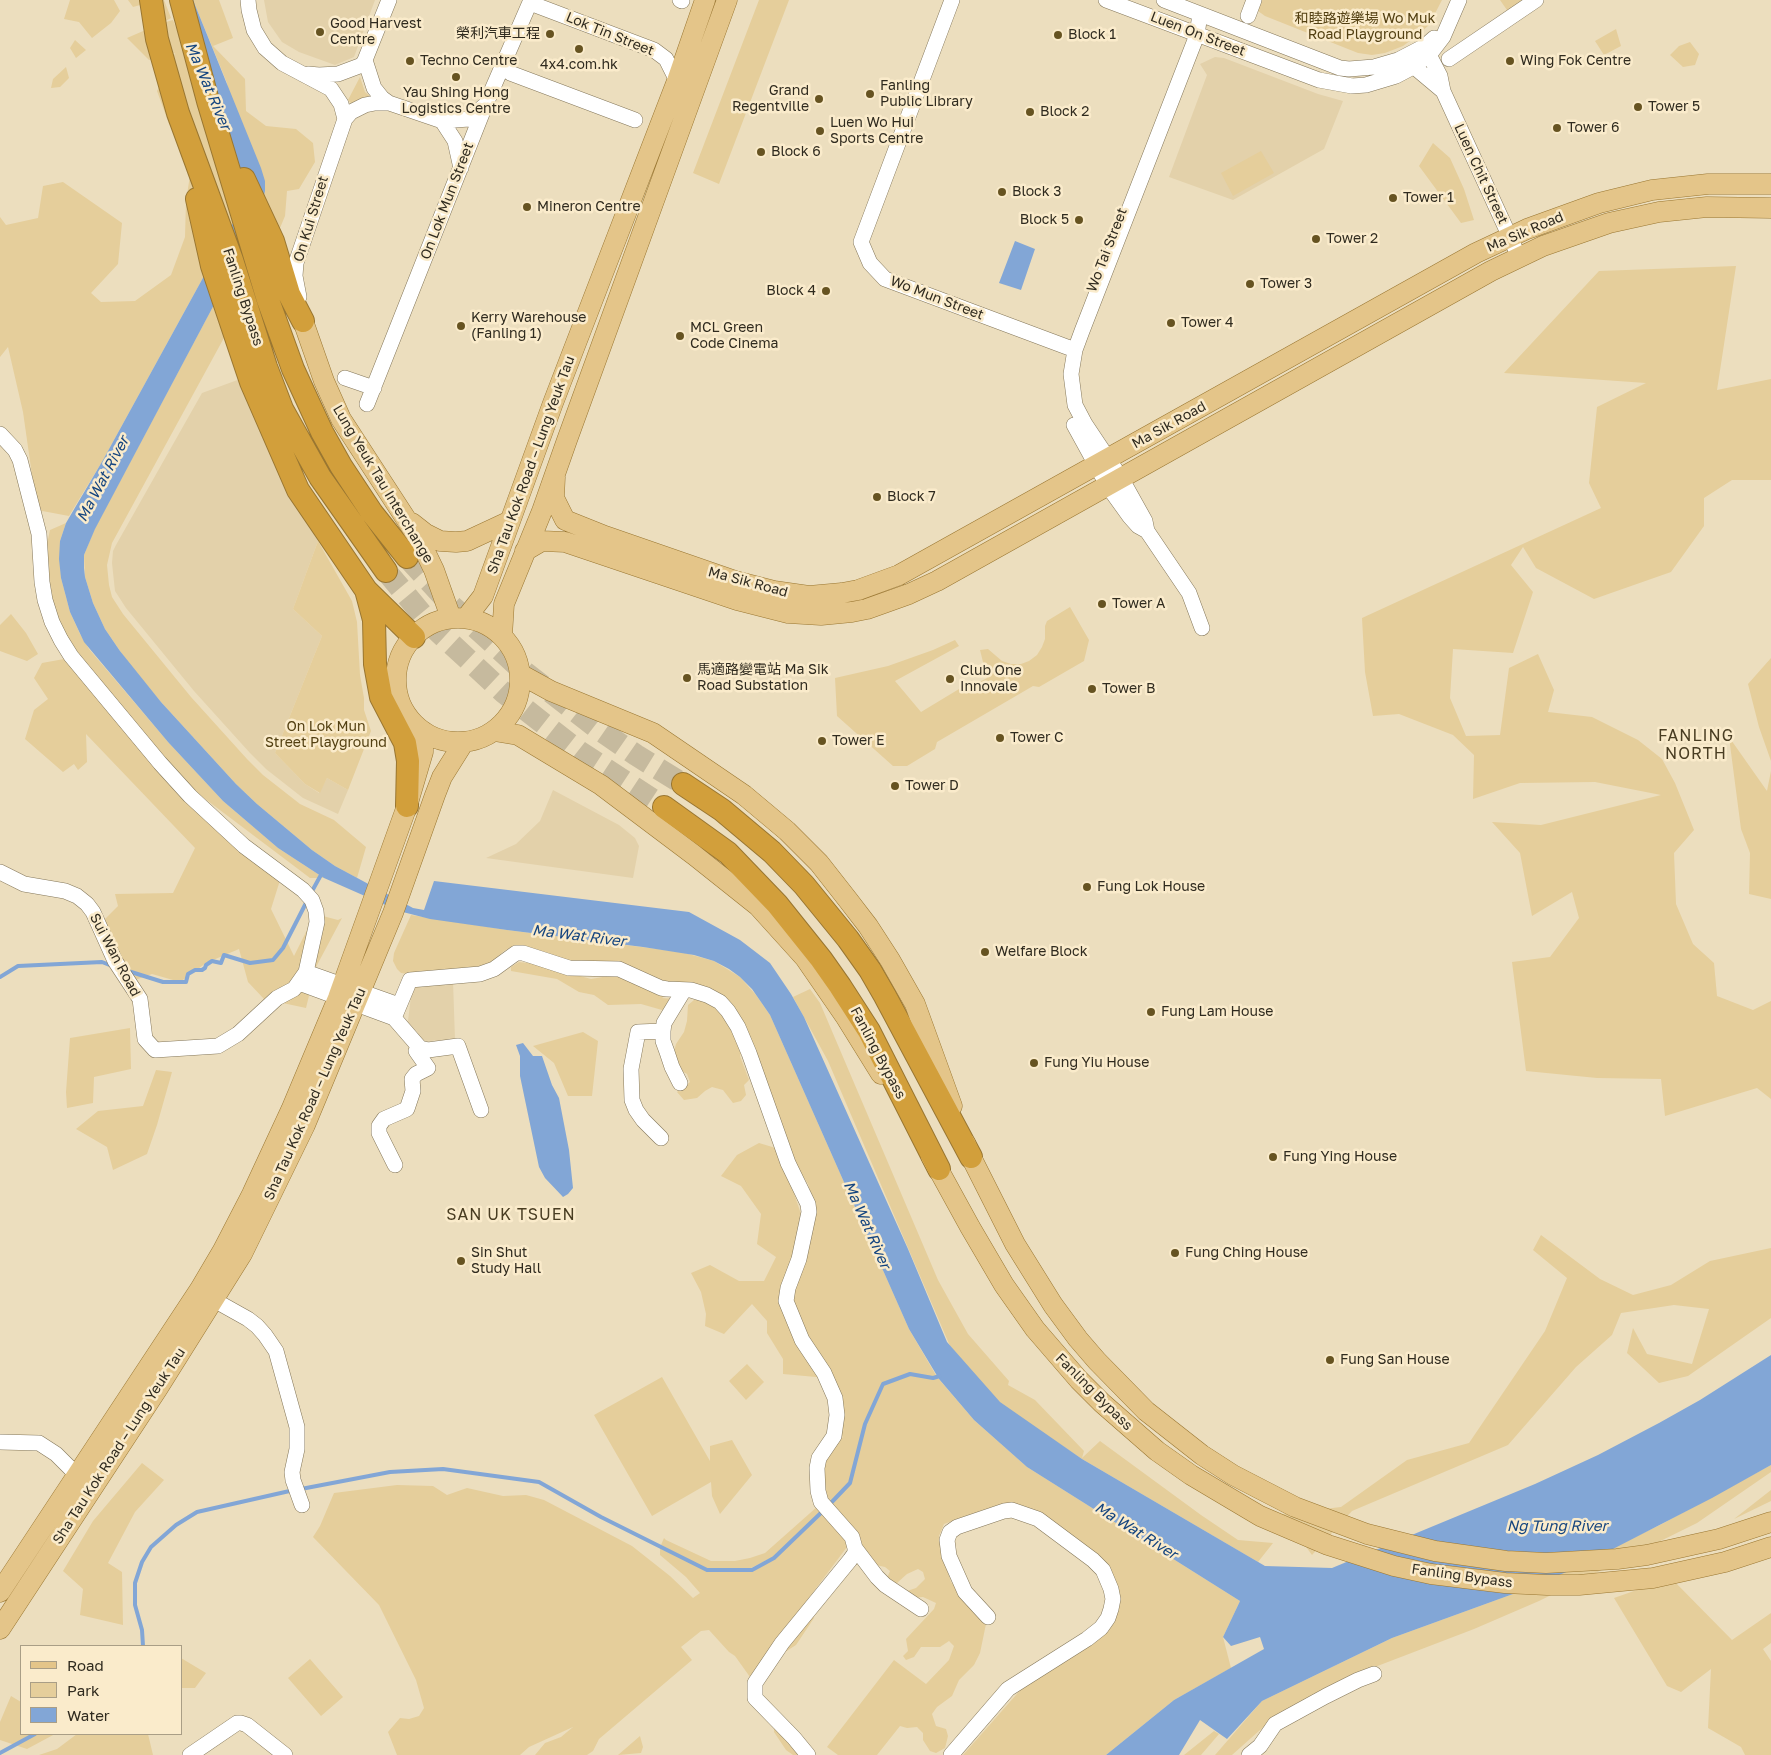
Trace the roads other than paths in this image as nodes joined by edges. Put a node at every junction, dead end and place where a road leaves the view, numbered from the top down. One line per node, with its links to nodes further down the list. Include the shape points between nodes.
1 (151, 0): 36 (highway, Fanling Bypass, via 157,39 178,112 232,260)
2 (181, 0): 35 (highway, Fanling Bypass, via 208,101)
3 (248, 0): 21 (street, via 254,30 265,48 282,63)
4 (389, 0): 19 (street)
5 (705, 0): 23 (main road, Sha Tau Kok Road – Lung Yeuk Tau)
6 (727, 0): 44 (main road, Sha Tau Kok Road – Lung Yeuk Tau)
7 (952, 0): 38 (street, Wo Mun Street, via 861,242 870,264 884,279)
8 (1106, 0): 16 (street, Luen On Street)
9 (1164, 0): 14 (street, Luen On Street)
10 (1254, 0): 15 (street)
11 (1460, 0): 17 (street, via 1443,37)
12 (1536, 0): 18 (street)
13 (530, 2): 23 (street, Lok Tin Street, via 654,50 666,59); 26 (street, On Lok Mun Street)
14 (1203, 7): 16 (street, Wo Tai Street); 20 (street, Luen On Street, via 1340,68)
15 (1248, 16)
16 (1194, 33): 20 (street, Luen On Street, via 1330,83 1352,86 1380,82); 38 (street, Wo Tai Street)
17 (1427, 50): 20 (street); 24 (street, Luen Chit Street, via 1440,76)
18 (1449, 59)
19 (365, 60): 21 (street, via 359,67 338,74); 25 (street, via 374,88)
20 (1408, 62): 24 (street, Luen Chit Street)
21 (302, 73): 27 (street, via 331,89)
22 (510, 73): 28 (street)
23 (677, 81): 48 (main road, Sha Tau Kok Road – Lung Yeuk Tau)
24 (1443, 91): 33 (street, Luen Chit Street)
25 (389, 103): 27 (street, via 365,105); 29 (street)
26 (484, 106): 29 (street, via 469,119); 30 (street, On Lok Mun Street)
27 (345, 119): 37 (street, On Kui Street, via 296,263 295,276)
28 (635, 120)
29 (442, 121): 30 (street, via 455,141)
30 (461, 168): 40 (street, On Lok Mun Street)
31 (1771, 184): 33 (main road, Ma Sik Road, via 1708,184 1652,190 1599,203)
32 (1771, 208): 34 (main road, Ma Sik Road, via 1683,209 1634,217 1580,232)
33 (1510, 237): 34 (street, Luen Chit Street); 43 (main road, Ma Sik Road)
34 (1519, 257): 45 (main road, Ma Sik Road)
35 (279, 297): 37 (highway); 50 (highway, Fanling Bypass, via 293,368 322,432 372,513)
36 (238, 313): 51 (highway, Fanling Bypass, via 294,431 335,499); 52 (highway, via 251,382 298,490)
37 (303, 321): 46 (main road, Lung Yeuk Tau Interchange, via 340,419)
38 (1072, 349): 43 (street, Wo Tai Street, via 1063,374 1067,411)
39 (345, 378): 40 (street)
40 (374, 388): 41 (street, On Lok Mun Street)
41 (368, 404)
42 (0, 434): 65 (street, via 20,460 39,534 45,600 60,640 190,796 244,846 312,900 318,922)
43 (1102, 462): 45 (street, Wo Tai Street); 47 (main road, Ma Sik Road, via 899,574 858,590 825,595 792,595 756,587)
44 (555, 477): 47 (main road, Sha Tau Kok Road – Lung Yeuk Tau, via 554,498); 49 (main road, Sha Tau Kok Road – Lung Yeuk Tau)
45 (1114, 482): 49 (main road, Ma Sik Road, via 924,587 852,612 821,615 771,609 565,542 542,541); 54 (street, Wo Tai Street, via 1145,521 1147,531 1188,593)
46 (403, 515): 48 (main road, via 426,534 448,542 467,541); 53 (main road, Lung Yeuk Tau Interchange, via 419,539)
47 (565, 520)
48 (510, 521): 53 (main road, Sha Tau Kok Road – Lung Yeuk Tau, via 482,596)
49 (525, 551): 56 (main road, Sha Tau Kok Road – Lung Yeuk Tau, via 504,604)
50 (407, 557)
51 (386, 570)
52 (366, 590): 55 (highway); 62 (highway, via 374,620 375,664 382,697 405,743)
53 (458, 618): 55 (main road, via 431,624); 56 (main road, via 486,624)
54 (1202, 628)
55 (414, 636): 58 (main road, via 398,664 396,686 407,716)
56 (502, 636): 57 (main road, via 513,650)
57 (520, 674): 59 (main road, via 515,706); 74 (main road, via 551,691 654,733 744,794 819,863 868,926 915,1004)
58 (423, 731): 60 (main road, via 442,740); 62 (main road, Sha Tau Kok Road – Lung Yeuk Tau, via 423,752)
59 (494, 731): 60 (main road); 76 (main road, via 518,735 601,785 758,906 805,958 837,1004)
60 (464, 742): 67 (main road, Sha Tau Kok Road – Lung Yeuk Tau, via 442,777 392,913)
61 (683, 784): 74 (highway, Fanling Bypass, via 722,810 772,852 843,933 885,996)
62 (407, 806): 67 (main road, Sha Tau Kok Road – Lung Yeuk Tau)
63 (664, 807): 76 (highway, Fanling Bypass, via 728,853 777,904 820,959 868,1032)
64 (0, 872): 65 (street, Sui Wan Road, via 24,884 65,890 87,904 115,961 140,999 145,1039 155,1050 218,1046 238,1034 277,998 294,989)
65 (303, 977): 67 (street)
66 (684, 990): 68 (street, via 661,988 619,969 569,968 516,953 494,969 480,974 410,980); 69 (street, via 664,1023); 82 (street, via 707,995 720,1002 738,1027 788,1163 808,1204 799,1259 786,1301 802,1340 836,1398 834,1436 819,1458 817,1468 818,1491 822,1504)
67 (349, 995): 68 (street); 77 (main road, Sha Tau Kok Road – Lung Yeuk Tau, via 302,1130 242,1254); 79 (main road, Sha Tau Kok Road – Lung Yeuk Tau, via 223,1250)
68 (397, 1011): 70 (street)
69 (663, 1031): 71 (street, via 672,1068); 73 (street, via 638,1032 631,1069 632,1100 636,1110)
70 (420, 1048): 72 (street, via 458,1046); 75 (street, via 416,1051 428,1068 412,1079 413,1091 407,1109 384,1119 379,1126 379,1133)
71 (680, 1083)
72 (481, 1110)
73 (661, 1138)
74 (971, 1157): 81 (main road, Fanling Bypass, via 1014,1244 1078,1340 1146,1411 1173,1434 1225,1470 1295,1508 1404,1544 1506,1561 1616,1559 1679,1549)
75 (395, 1165)
76 (939, 1169): 83 (main road, Fanling Bypass, via 1004,1285 1057,1356 1102,1403 1157,1451 1226,1497 1290,1530 1357,1555 1431,1574 1547,1585 1635,1580 1690,1571)
77 (214, 1300): 80 (street, via 257,1326 276,1352 297,1427 293,1480); 87 (main road, Sha Tau Kok Road – Lung Yeuk Tau)
78 (0, 1442): 79 (street, via 39,1443)
79 (78, 1472): 84 (main road, Sha Tau Kok Road – Lung Yeuk Tau)
80 (302, 1505)
81 (1771, 1522)
82 (854, 1542): 85 (street, via 885,1585); 91 (street, via 855,1553 782,1643 755,1683 755,1698)
83 (1771, 1547)
84 (0, 1592)
85 (921, 1609)
86 (988, 1616): 92 (street, via 965,1592 949,1556 947,1540 956,1527 1004,1511 1012,1510 1038,1519 1093,1560 1103,1570 1113,1599 1108,1618 1101,1628 1008,1689)
87 (0, 1629)
88 (1374, 1674): 93 (street, via 1275,1724 1260,1746)
89 (190, 1755): 90 (street, via 241,1723)
90 (285, 1755)
91 (808, 1755)
92 (952, 1755)
93 (1249, 1755)

